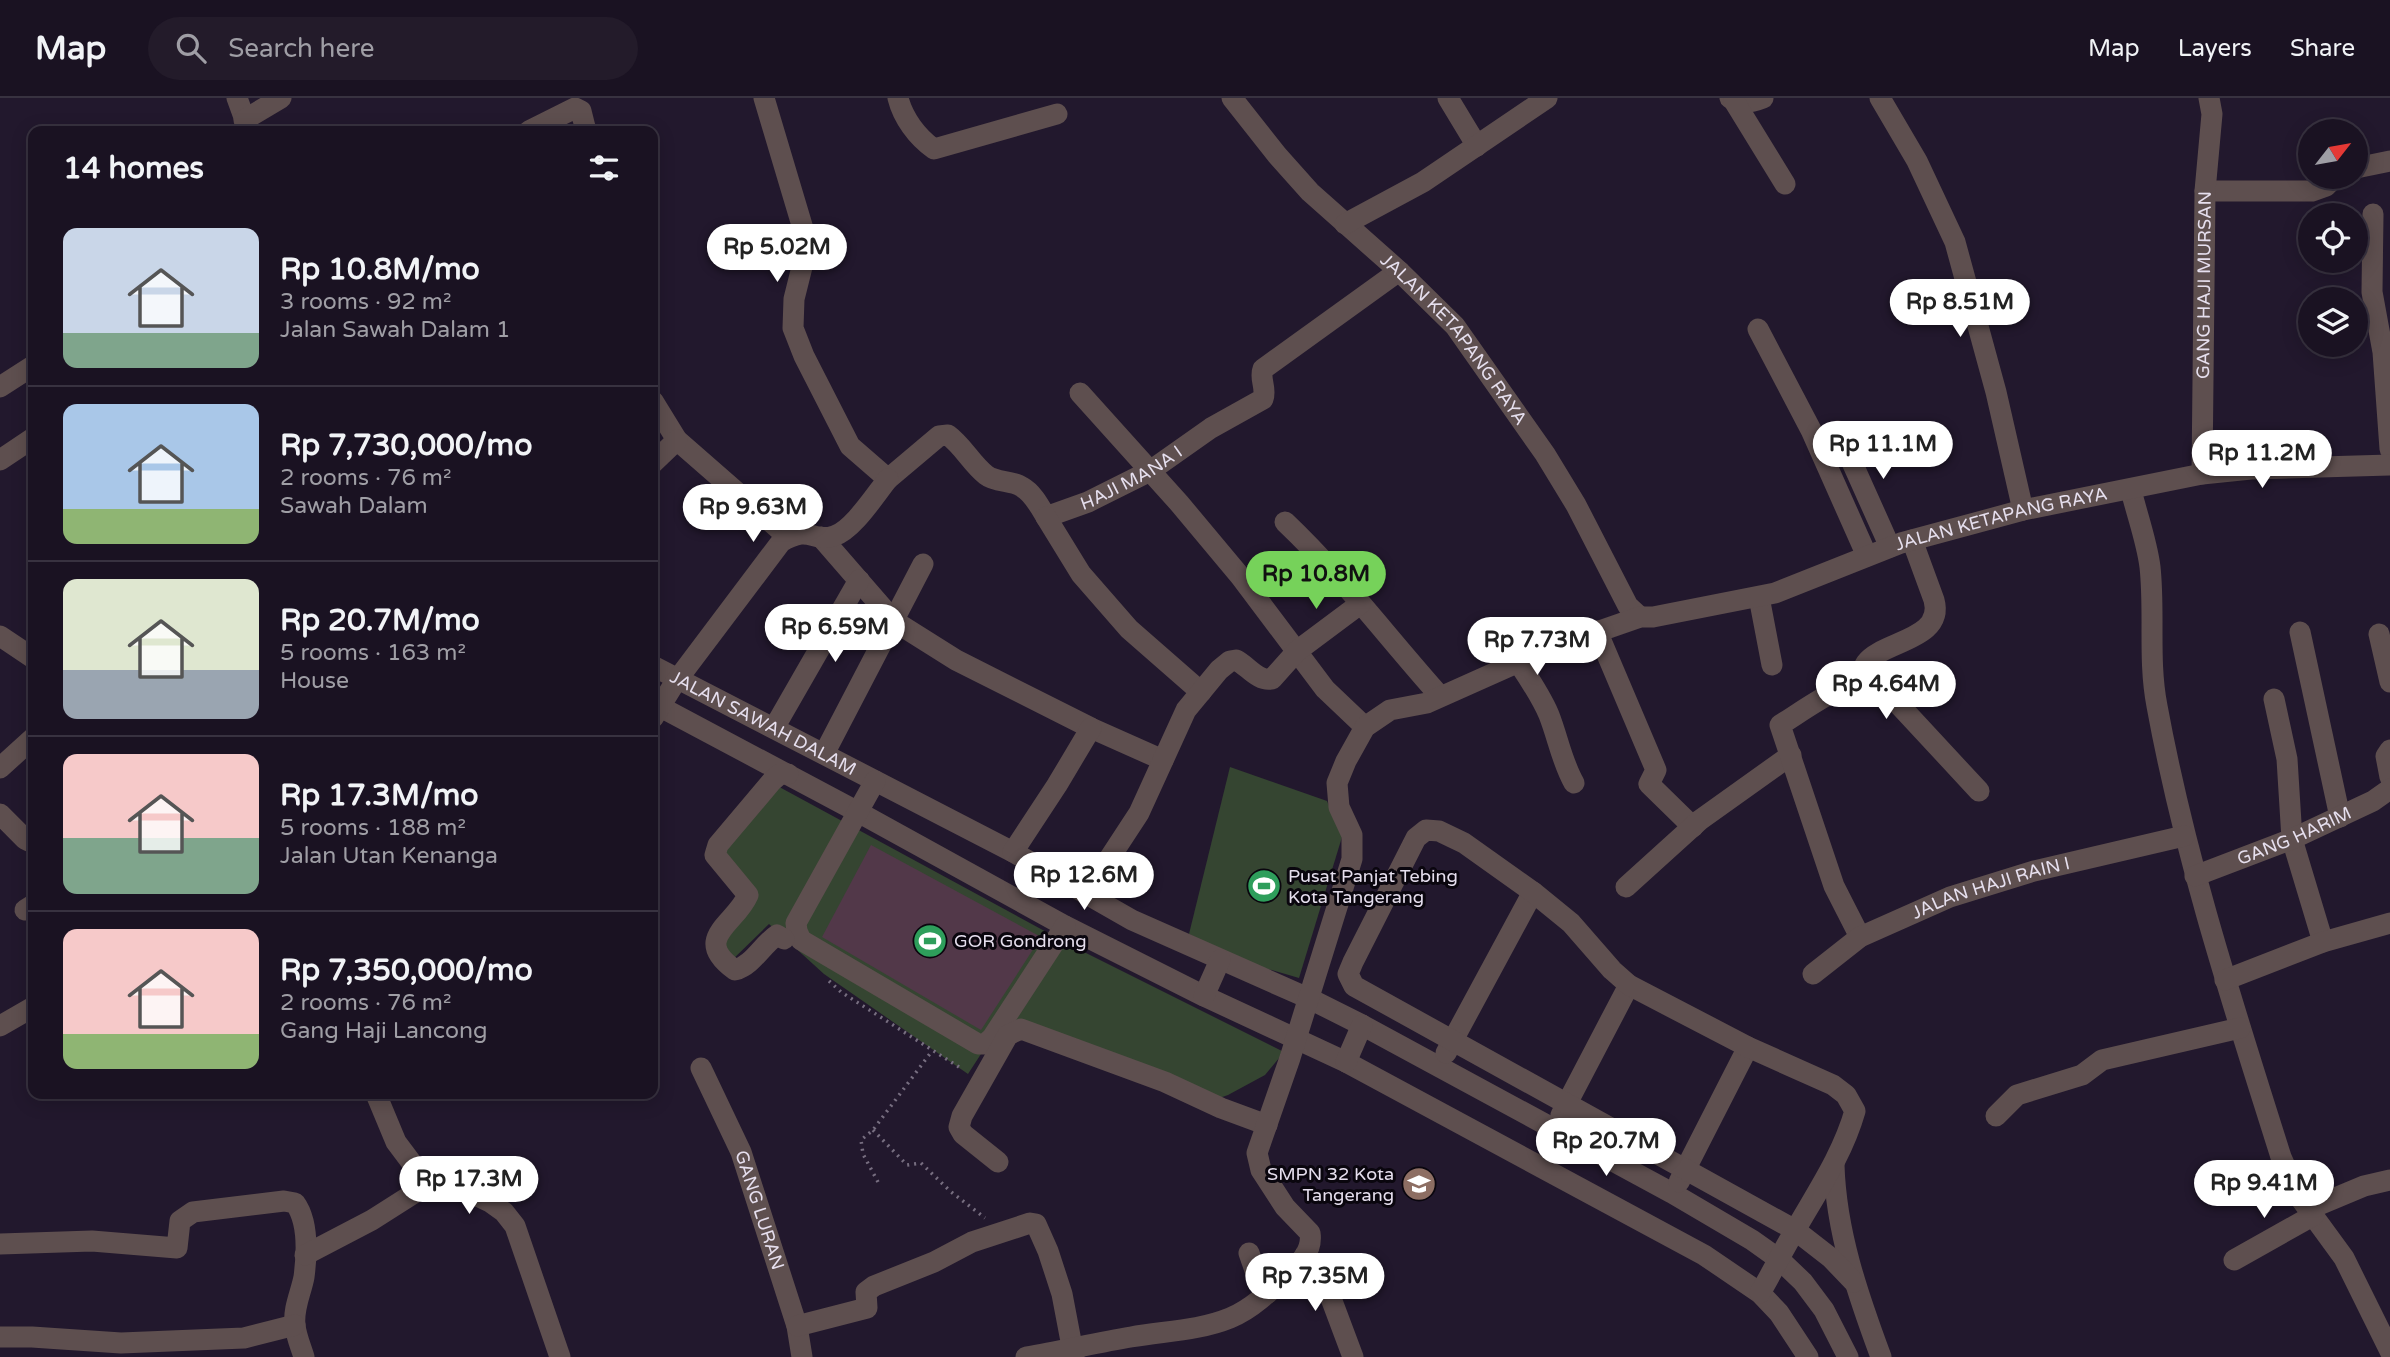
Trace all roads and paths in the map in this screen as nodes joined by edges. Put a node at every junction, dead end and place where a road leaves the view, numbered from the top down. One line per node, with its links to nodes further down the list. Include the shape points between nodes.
1 (237, 98): 13 (street)
2 (281, 98): 13 (street)
3 (764, 98): 39 (street, via 804,232 805,255 794,299 793,328 850,446)
4 (898, 98): 12 (street, via 909,124 934,149)
5 (1233, 98): 23 (street, JALAN KETAPANG RAYA, via 1293,174)
6 (1448, 98): 16 (street)
7 (1547, 98): 16 (street)
8 (1763, 98): 11 (street, via 1751,103)
9 (1880, 98): 41 (street, via 1917,160 1955,242)
10 (2209, 98): 21 (street, GANG HAJI MURSAN, via 2212,114)
11 (1732, 99): 19 (street)
12 (1057, 114)
13 (246, 125)
14 (538, 126): 15 (street, via 575,108 581,111)
15 (586, 126)
16 (1477, 146): 23 (street, via 1423,182)
17 (2390, 161): 18 (street)
18 (2368, 166)
19 (1785, 184)
20 (2318, 189): 21 (street)
21 (2205, 191): 38 (street, GANG HAJI MURSAN)
22 (2373, 214): 33 (street, via 2372,292 2383,352)
23 (1345, 224): 24 (street, JALAN KETAPANG RAYA)
24 (1399, 271): 37 (street, HAJI MANA I, via 1263,369 1263,399); 53 (street, JALAN KETAPANG RAYA, via 1455,326 1504,393 1576,505 1628,606)
25 (1758, 329): 48 (street, via 1811,430)
26 (28, 369): 27 (street)
27 (0, 387)
28 (1080, 393): 37 (street)
29 (658, 409): 31 (street)
30 (1838, 431): 47 (street)
31 (677, 440): 34 (street); 44 (street)
32 (28, 441): 35 (street)
33 (2390, 449)
34 (658, 458)
35 (0, 460)
36 (2390, 465): 38 (street)
37 (1150, 471): 42 (street, HAJI MANA I); 59 (street)
38 (2202, 474): 40 (street)
39 (888, 479): 42 (street, via 939,436 948,435 990,478 1022,486); 45 (street, via 847,529)
40 (2131, 490): 41 (street, JALAN KETAPANG RAYA); 88 (street, JALAN KETAPANG RAYA, via 2150,568 2156,703)
41 (2023, 510): 46 (street, JALAN KETAPANG RAYA)
42 (1046, 517): 66 (street, via 1081,574 1129,629)
43 (1285, 522): 52 (street)
44 (789, 537): 45 (street, via 809,533); 68 (street)
45 (821, 537): 50 (street)
46 (1912, 540): 47 (street, JALAN KETAPANG RAYA); 63 (street, via 1934,600 1933,618 1916,635 1871,658 1864,665)
47 (1890, 547): 48 (street, JALAN KETAPANG RAYA)
48 (1867, 556): 51 (street, JALAN KETAPANG RAYA)
49 (923, 564): 54 (street)
50 (859, 580): 54 (street); 72 (street)
51 (1759, 597): 53 (street, JALAN KETAPANG RAYA); 62 (street)
52 (1360, 604): 59 (street); 67 (street)
53 (1640, 617): 55 (street)
54 (894, 621): 71 (street, via 956,660); 75 (street)
55 (1597, 631): 61 (street); 87 (street, via 1657,770 1649,784)
56 (2300, 632): 86 (street)
57 (2379, 634): 65 (street)
58 (0, 636): 60 (street)
59 (1297, 651): 66 (street, via 1266,680 1241,662 1230,661); 70 (street, via 1325,689)
60 (28, 655)
61 (1518, 662): 67 (street); 81 (street, via 1540,694)
62 (1772, 665)
63 (1862, 679): 76 (street, via 1780,725); 83 (street, via 1877,680)
64 (658, 681): 68 (street, JALAN SAWAH DALAM)
65 (2390, 681)
66 (1201, 692): 77 (street, via 1186,710)
67 (1440, 696): 70 (street, via 1390,710)
68 (664, 698): 72 (street, JALAN SAWAH DALAM); 79 (street)
69 (2274, 699): 89 (street, via 2287,759)
70 (1365, 727): 107 (street, via 1337,783 1339,807 1352,835 1352,859)
71 (1091, 728): 77 (street); 91 (street)
72 (774, 729): 75 (street, JALAN SAWAH DALAM)
73 (28, 743): 78 (street)
74 (2390, 750): 80 (street, via 2386,756)
75 (824, 754): 84 (street, JALAN SAWAH DALAM)
76 (1791, 755): 87 (street); 98 (street, via 1834,886)
77 (1163, 760): 95 (street, via 1139,813)
78 (0, 768)
79 (788, 774): 84 (street); 99 (street, via 772,781 718,845 715,855 748,895 717,934 717,949 728,965 735,970 744,968 771,940 778,935)
80 (2390, 777)
81 (1574, 783)
82 (2390, 789): 86 (street, GANG HARIM)
83 (1979, 791)
84 (864, 800): 91 (street); 96 (street); 96 (street, via 796,923 801,940 985,1044)
85 (0, 814): 90 (street)
86 (2340, 817): 89 (street, GANG HARIM)
87 (1693, 827): 93 (street)
88 (2184, 836): 92 (street, JALAN KETAPANG RAYA); 98 (street, JALAN HAJI RAIN I, via 1990,883)
89 (2292, 839): 92 (street, GANG HARIM); 100 (street)
90 (28, 840)
91 (1013, 852): 95 (street)
92 (2195, 876): 104 (street, JALAN KETAPANG RAYA)
93 (1626, 887)
94 (1533, 891): 105 (street, via 1572,923); 113 (street); 113 (street, via 1439,831 1426,830 1416,838 1349,974 1360,990)
95 (1086, 894): 101 (street)
96 (1065, 926): 106 (street)
97 (2387, 930): 100 (street)
98 (1860, 937): 103 (street, JALAN HAJI RAIN I)
99 (784, 939)
100 (2323, 942): 104 (street)
101 (1220, 960): 106 (street); 107 (street)
102 (822, 974): 115 (path, via 841,992)
103 (1813, 974)
104 (2225, 979): 110 (street, JALAN KETAPANG RAYA)
105 (1629, 985): 114 (street); 121 (street)
106 (1204, 996): 112 (street)
107 (1307, 1003): 111 (street); 112 (street)
108 (28, 1010): 109 (street)
109 (0, 1026)
110 (2241, 1028): 122 (street, via 2102,1060 2082,1075 2017,1095); 133 (street, JALAN KETAPANG RAYA, via 2281,1157)
111 (1361, 1029): 116 (street); 117 (street)
112 (1298, 1034): 116 (street); 123 (street)
113 (1452, 1041): 117 (street); 121 (street)
114 (1748, 1047): 127 (street, via 1846,1095 1856,1111); 128 (street)
115 (932, 1051): 118 (path); 125 (path)
116 (1347, 1059): 141 (street, via 1704,1255)
117 (1439, 1066): 124 (street)
118 (960, 1067)
119 (701, 1069): 145 (street, GANG LURAN, via 741,1152)
120 (378, 1099): 129 (street, via 405,1157)
121 (1567, 1104): 124 (street); 128 (street)
122 (1996, 1116)
123 (1266, 1125): 126 (street, via 1166,1082 1021,1029 1008,1035 959,1127); 139 (street, via 1256,1153 1258,1161 1285,1208 1310,1233 1311,1247)
124 (1553, 1129): 132 (street)
125 (873, 1130): 131 (path, via 860,1143); 135 (path, via 902,1162 911,1166 921,1163)
126 (998, 1162)
127 (1834, 1165): 134 (street); 142 (street, via 1835,1201)
128 (1685, 1170): 132 (street); 134 (street)
129 (439, 1178): 138 (street); 150 (street, via 490,1202 509,1218)
130 (2390, 1180): 133 (street, via 2364,1186)
131 (878, 1181)
132 (1672, 1193): 141 (street, via 1752,1240)
133 (2311, 1212): 140 (street); 147 (street, JALAN KETAPANG RAYA, via 2344,1258)
134 (1795, 1230): 141 (street); 142 (street)
135 (1000, 1233): 145 (street, via 874,1286 866,1292 867,1308); 148 (street, via 1036,1224 1062,1294)
136 (0, 1244): 138 (street, via 92,1241 177,1248 180,1222 192,1212 284,1201 295,1203 304,1218)
137 (1250, 1253): 143 (street)
138 (305, 1255): 144 (street)
139 (1305, 1255): 143 (street); 153 (street, via 1329,1293)
140 (2234, 1260)
141 (1770, 1277): 154 (street, via 1779,1313); 155 (street, via 1803,1282 1824,1310)
142 (1854, 1282): 156 (street)
143 (1268, 1293): 148 (street, via 1230,1318)
144 (295, 1325): 146 (street, via 244,1338 121,1343); 149 (street)
145 (797, 1326): 151 (street, GANG LURAN)
146 (0, 1338)
147 (2390, 1351)
148 (1073, 1353): 152 (street)
149 (304, 1357)
150 (560, 1357)
151 (803, 1357)
152 (1026, 1357)
153 (1353, 1357)
154 (1808, 1357)
155 (1848, 1357)
156 (1881, 1357)

